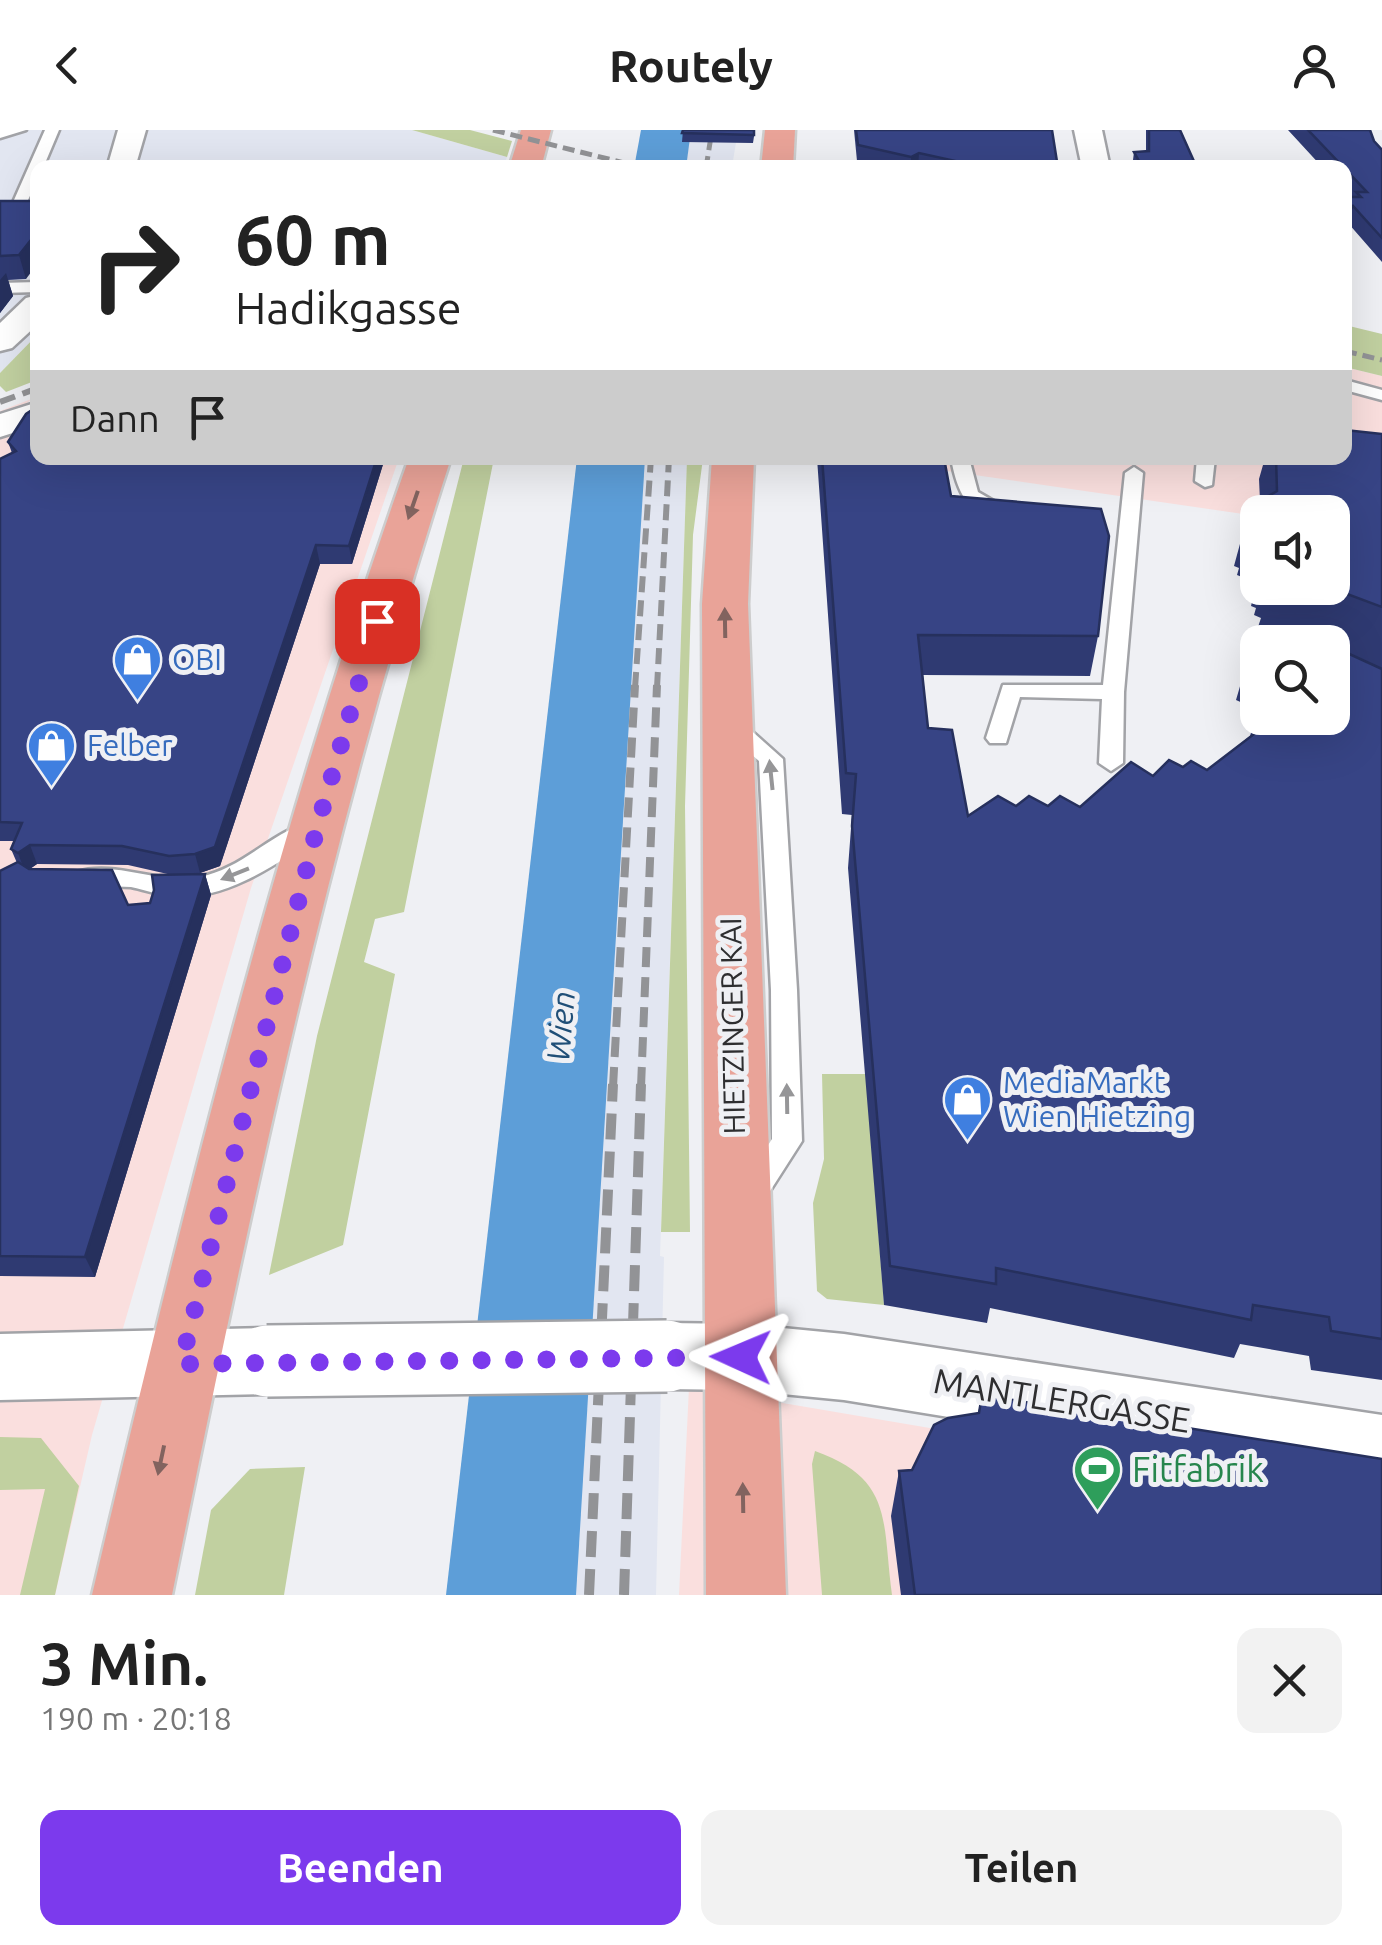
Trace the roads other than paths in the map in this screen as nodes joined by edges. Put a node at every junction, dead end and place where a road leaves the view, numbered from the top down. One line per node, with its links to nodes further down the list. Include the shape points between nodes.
1 (19, 130): 7 (lane)
2 (52, 130): 8 (lane)
3 (132, 130): 9 (street)
4 (536, 130): 10 (main road)
5 (780, 130): 11 (main road)
6 (1088, 130): 12 (street)
7 (0, 134)
8 (43, 160)
9 (123, 160)
10 (527, 160)
11 (778, 160)
12 (1094, 160)
13 (0, 200): 14 (lane)
14 (30, 200)
15 (30, 287): 16 (lane)
16 (0, 288)
17 (30, 313): 18 (street)
18 (0, 341)
19 (1352, 388): 20 (lane)
20 (1382, 395)
21 (30, 417): 22 (street)
22 (0, 426)
23 (427, 465): 33 (main road, one-way to 33)
24 (733, 465): 37 (main road, HIETZINGER KAI, one-way to 24, via 725,604)
25 (961, 465): 29 (lane, via 971,500)
26 (1206, 465): 28 (lane)
27 (1134, 474): 30 (lane, via 1122,521)
28 (1205, 481)
29 (1011, 512)
30 (1113, 692): 31 (lane, via 1011,690); 32 (lane)
31 (998, 738)
32 (1111, 763)
33 (318, 824): 35 (lane, one-way to 35, via 251,868 203,886 174,888); 38 (main road)
34 (56, 878): 35 (lane)
35 (128, 878): 36 (lane, via 144,900)
36 (144, 915)
37 (741, 1357): 38 (street, MANTLERGASSE, bridge); 40 (street, MANTLERGASSE, via 844,1367); 42 (main road, HIETZINGER KAI, one-way to 37)
38 (181, 1364): 39 (street, MANTLERGASSE); 41 (main road, one-way to 41)
39 (0, 1367)
40 (1382, 1451)
41 (132, 1595)
42 (746, 1595)

